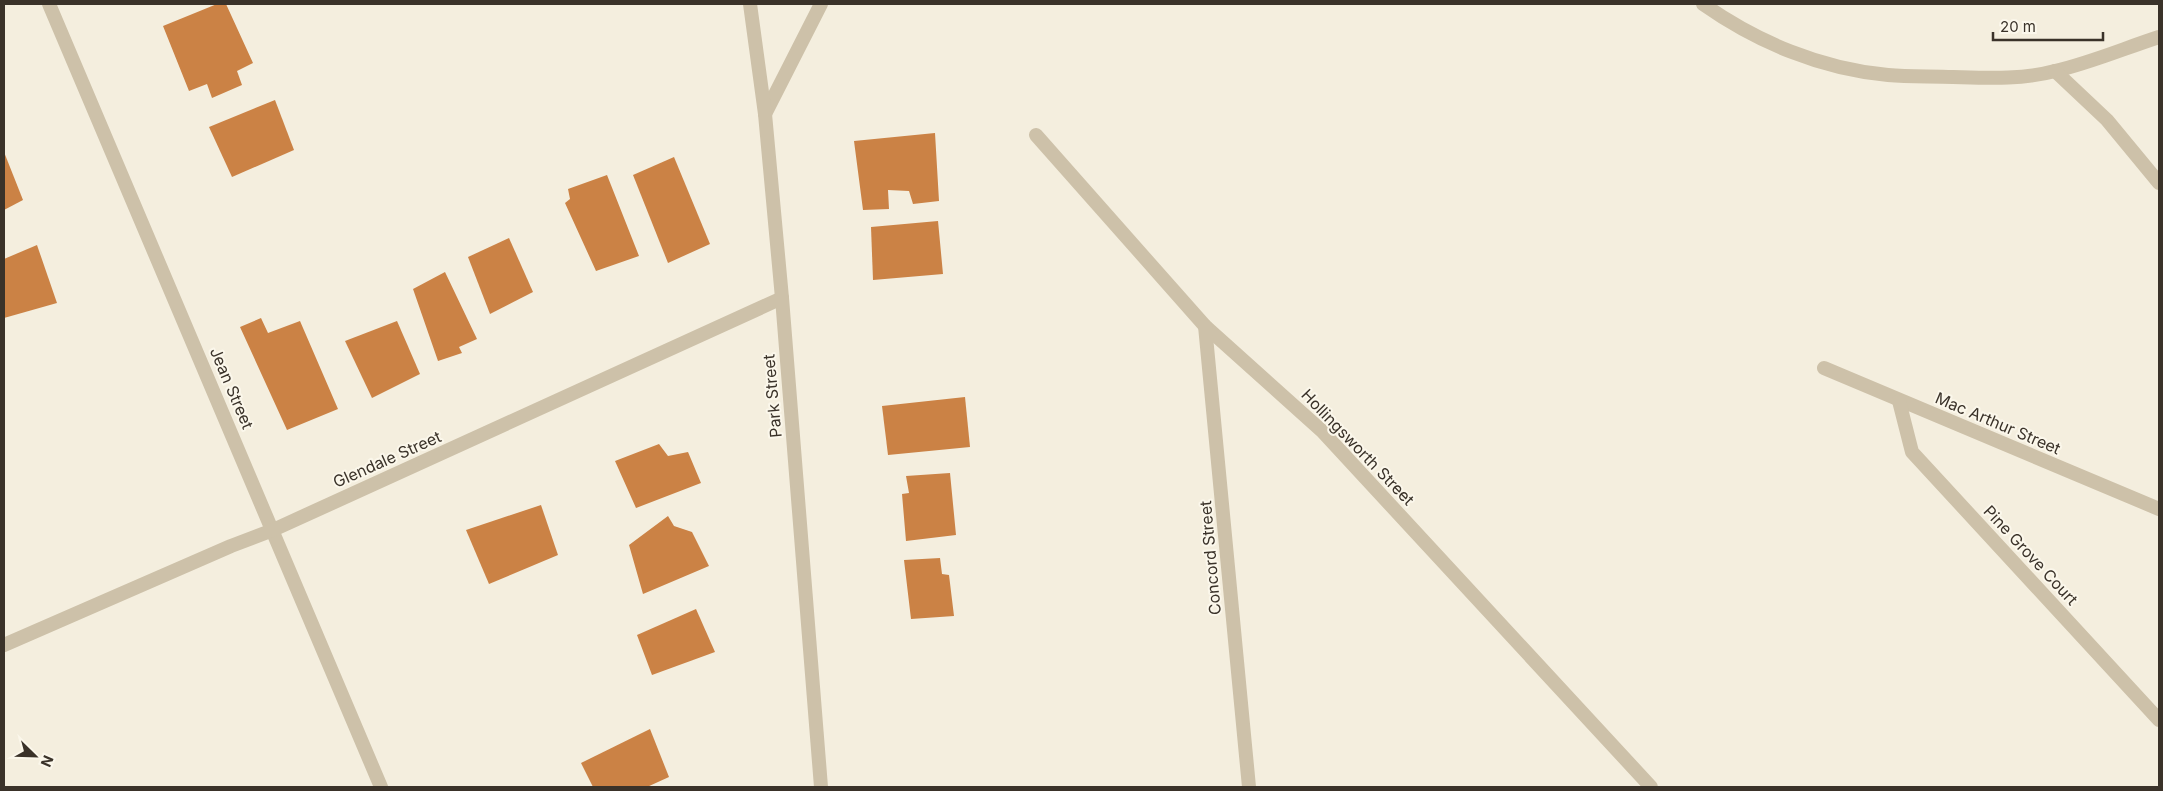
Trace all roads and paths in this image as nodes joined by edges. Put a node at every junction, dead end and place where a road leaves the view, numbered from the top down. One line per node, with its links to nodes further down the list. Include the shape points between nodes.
1 (49, 4): 15 (street, Jean Street)
2 (750, 4): 7 (street, Park Street)
3 (820, 4): 7 (street)
4 (1703, 4): 6 (street, via 1750,34 1789,52 1842,67 1888,75 1998,78)
5 (2159, 37): 6 (street)
6 (2055, 71): 9 (street, via 2107,120)
7 (765, 114): 10 (street, Park Street)
8 (1036, 135): 11 (street, Hollingsworth Street)
9 (2159, 183)
10 (782, 298): 15 (street, Glendale Street); 19 (street, Park Street)
11 (1205, 326): 20 (street, Concord Street); 21 (street, Hollingsworth Street, via 1322,431)
12 (1824, 368): 13 (street, Mac Arthur Street)
13 (1898, 401): 14 (street, Mac Arthur Street); 17 (street, Pine Grove Court, via 1912,452)
14 (2159, 509)
15 (273, 530): 16 (street, Glendale Street); 18 (street, Jean Street)
16 (4, 645)
17 (2159, 720)
18 (381, 787)
19 (821, 787)
20 (1249, 787)
21 (1651, 787)

